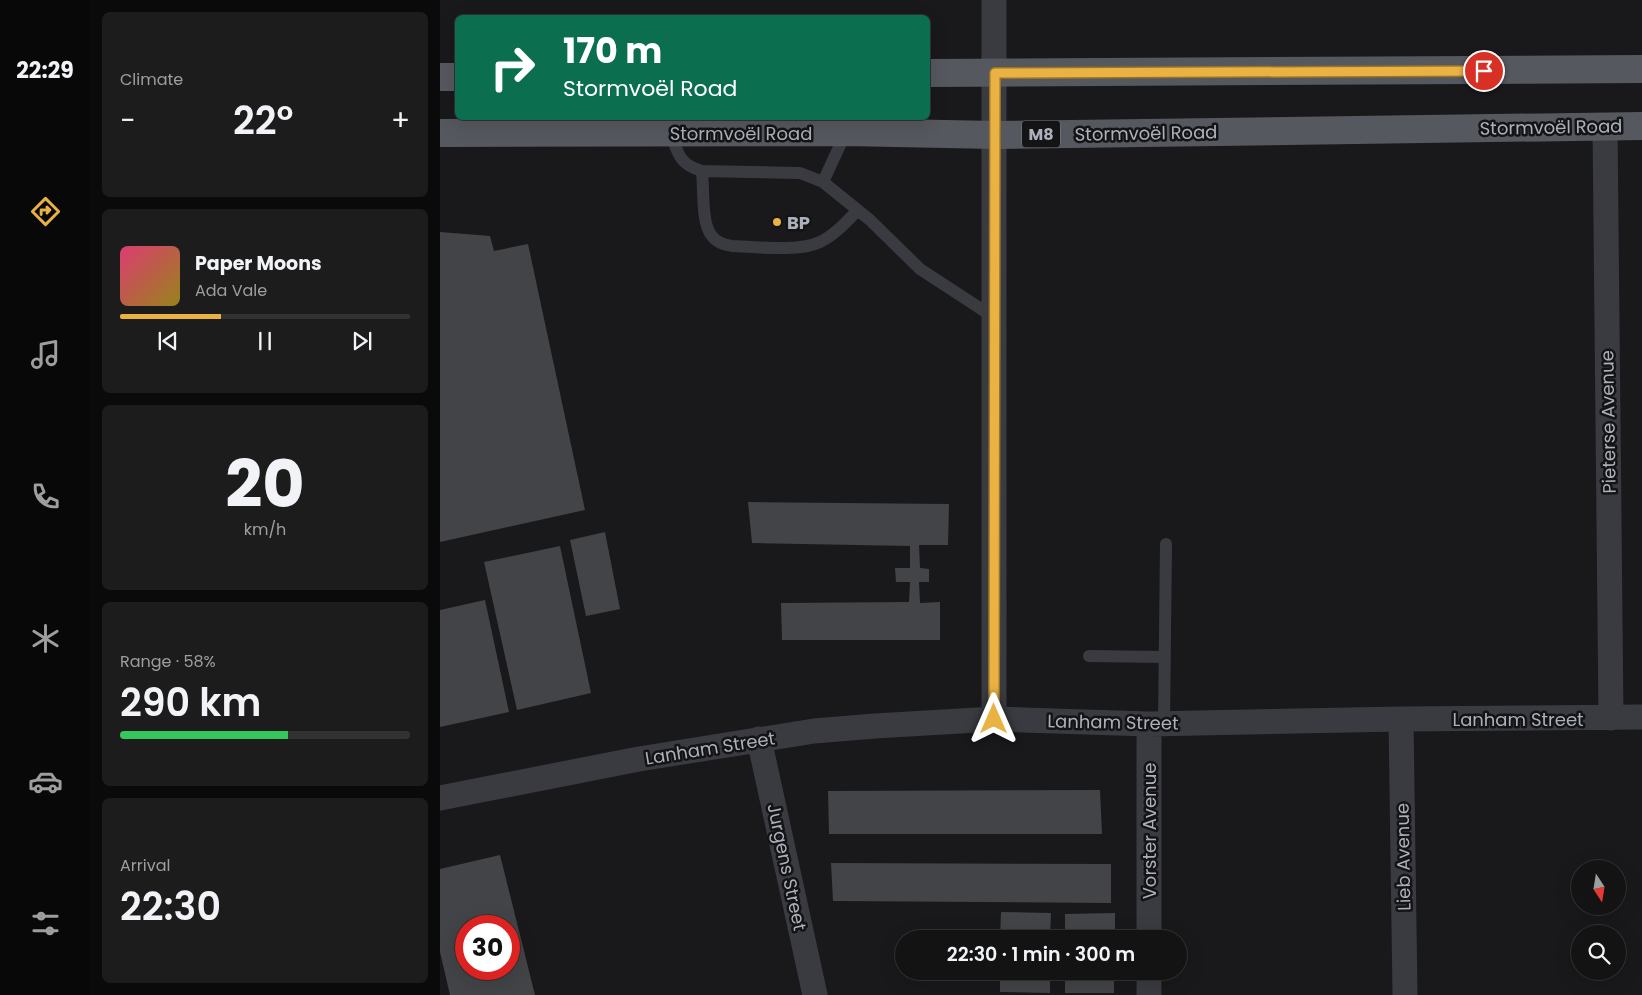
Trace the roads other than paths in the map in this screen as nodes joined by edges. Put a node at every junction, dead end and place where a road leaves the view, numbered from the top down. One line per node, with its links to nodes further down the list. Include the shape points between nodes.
1 (994, 0): 4 (street)
2 (1642, 70): 4 (main road)
3 (930, 73): 4 (main road)
4 (995, 73): 12 (street)
5 (440, 77): 6 (main road)
6 (455, 77)
7 (1642, 126): 8 (main road, Stormvoël Road / M8)
8 (1605, 127): 12 (main road, Stormvoël Road / M8); 21 (street, Pieterse Avenue)
9 (846, 132): 11 (main road, Stormvoël Road / M8); 12 (main road, Stormvoël Road / M8); 14 (lane)
10 (440, 134): 11 (main road, Stormvoël Road / M8)
11 (671, 134): 13 (lane, via 684,163)
12 (995, 135): 16 (street)
13 (702, 171): 14 (lane, via 800,173); 15 (lane, via 706,226 710,235 722,244 811,245 830,236)
14 (823, 182): 15 (lane)
15 (858, 210): 16 (lane, via 920,269)
16 (995, 318): 22 (street)
17 (1166, 544): 19 (lane)
18 (1090, 656): 19 (lane)
19 (1165, 657): 24 (lane)
20 (1642, 717): 21 (street, Lanham Street)
21 (1611, 718): 23 (street, Lanham Street)
22 (994, 719): 24 (street, Lanham Street); 25 (street, Lanham Street, via 814,731)
23 (1401, 719): 24 (street, Lanham Street); 31 (street, Lieb Avenue)
24 (1156, 724): 27 (street, Vorster Avenue)
25 (759, 739): 26 (street, Lanham Street); 29 (street, Jurgens Street)
26 (440, 798)
27 (1149, 930)
28 (1149, 980): 30 (street)
29 (815, 995)
30 (1149, 995)
31 (1405, 995)

